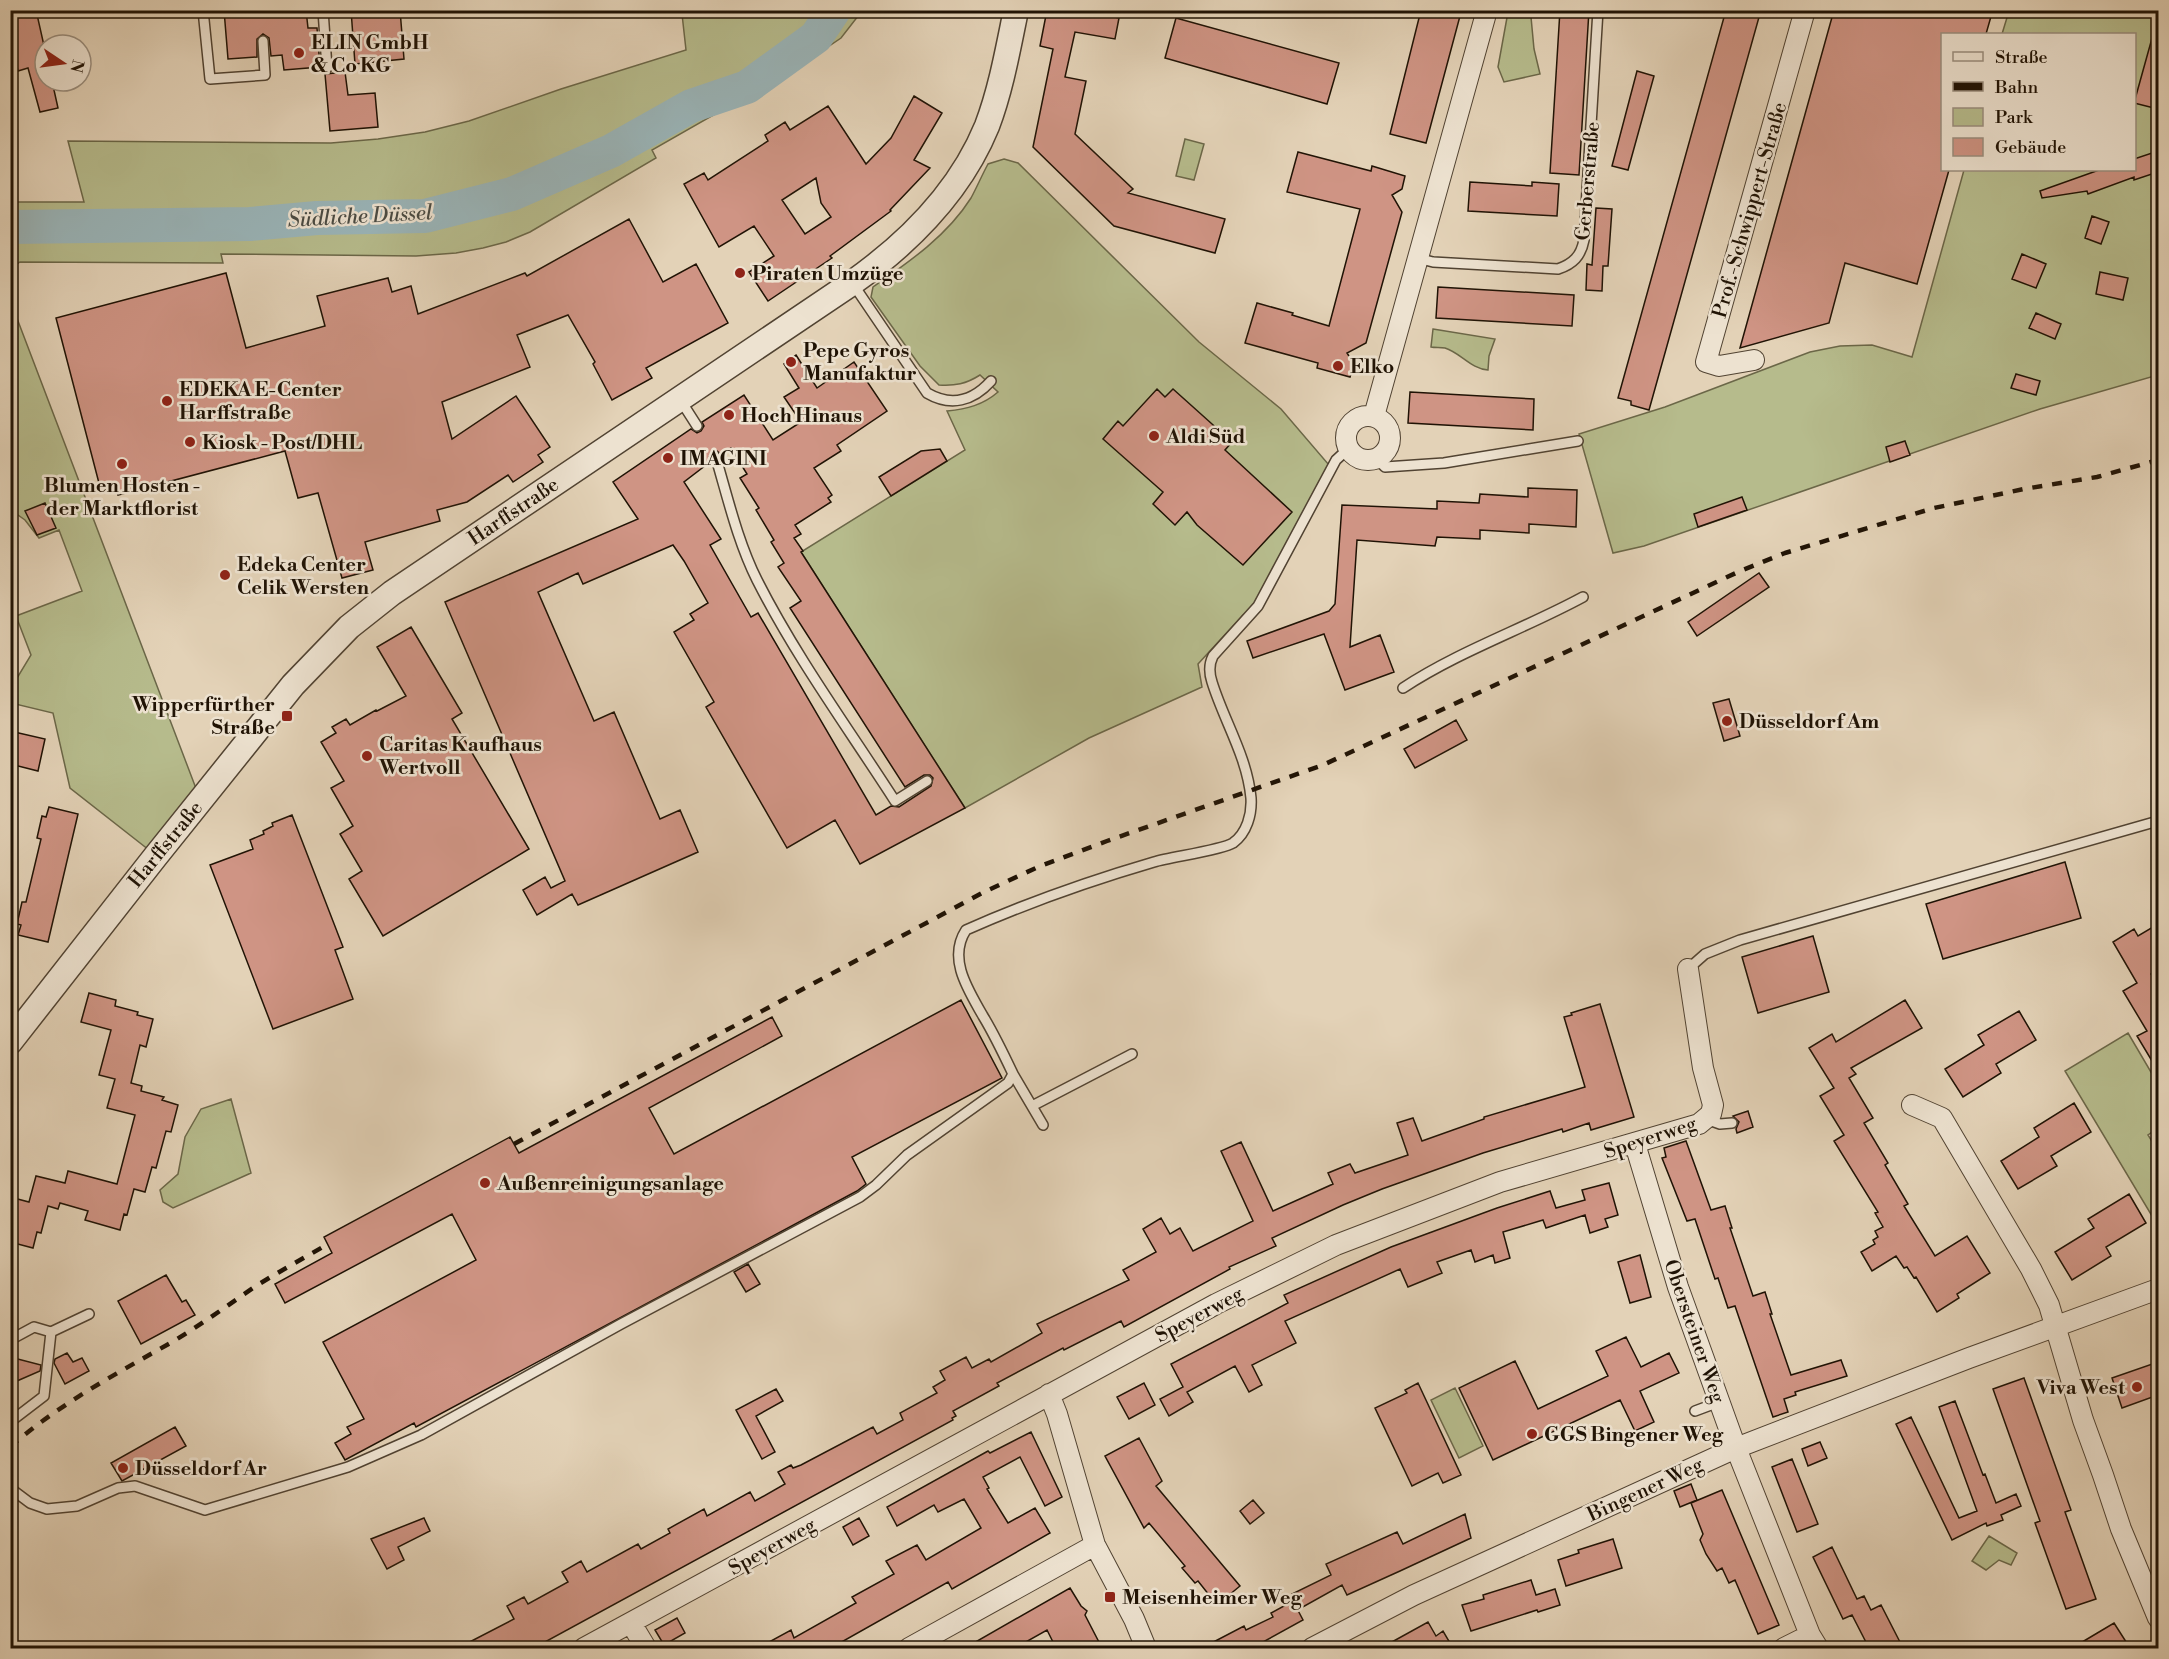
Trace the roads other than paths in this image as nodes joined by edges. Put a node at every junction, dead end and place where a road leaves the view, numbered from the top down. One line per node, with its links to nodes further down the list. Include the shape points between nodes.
1 (203, 10): 7 (lane, via 210,79 265,75)
2 (323, 10): 8 (lane)
3 (1016, 10): 10 (street, Harffstraße, via 994,105 972,156 924,223)
4 (1486, 10): 9 (street)
5 (1598, 10): 9 (lane, Gerberstraße, via 1584,240 1576,258 1558,269)
6 (1806, 10): 11 (street, Prof.-Schwippert-Straße, via 1706,362 1719,366)
7 (263, 41)
8 (327, 68)
9 (1417, 258): 14 (street)
10 (852, 283): 12 (lane, via 927,393 937,399 960,401 978,393); 13 (street, Harffstraße)
11 (1754, 360)
12 (991, 381)
13 (679, 399): 15 (lane); 25 (street, Harffstraße, via 392,593 335,639 225,769)
14 (1374, 416): 17 (street, via 1364,415 1351,423 1346,431); 19 (street, via 1388,427 1390,439)
15 (697, 426)
16 (1578, 441): 19 (lane, via 1444,463 1385,467)
17 (1348, 449): 19 (street, via 1358,458); 27 (lane, via 1336,460 1258,606 1209,663 1212,682 1240,751 1251,798 1247,825 1232,843 1097,879 1031,902 966,930 961,938 960,964 965,987)
18 (716, 458): 22 (lane, via 756,578 889,792 896,801)
19 (1377, 459)
20 (1582, 597): 21 (lane)
21 (1403, 688)
22 (927, 782)
23 (2158, 821): 24 (lane, via 1740,940 1705,954)
24 (1688, 969): 30 (street, Speyerweg, via 1703,1068 1713,1105)
25 (10, 1042)
26 (1132, 1054): 29 (lane)
27 (1013, 1074): 29 (lane); 44 (lane, via 1008,1083 907,1155 860,1197 421,1435 348,1467 205,1510 135,1486 118,1488 77,1506 47,1509 30,1503)
28 (1912, 1105): 36 (street, via 1942,1118 2031,1269)
29 (1032, 1106): 32 (lane)
30 (1706, 1119): 31 (lane, via 1720,1125); 33 (street, Speyerweg)
31 (1732, 1123)
32 (1043, 1125)
33 (1635, 1144): 39 (street, Speyerweg, via 1500,1182 1336,1245); 40 (street, Obersteiner Weg, via 1678,1287)
34 (2158, 1289): 36 (street, Bingener Weg)
35 (89, 1314): 37 (lane)
36 (2055, 1327): 43 (street, Bingener Weg); 46 (street, via 2121,1529)
37 (51, 1332): 38 (lane, via 33,1327); 42 (lane, via 44,1396)
38 (10, 1340)
39 (1049, 1394): 45 (street); 47 (street, Speyerweg)
40 (1719, 1402): 41 (lane); 43 (street, Obersteiner Weg)
41 (1695, 1411)
42 (10, 1422)
43 (1736, 1448): 48 (street, Obersteiner Weg); 53 (street, Bingener Weg, via 1414,1595)
44 (10, 1488)
45 (1095, 1545): 51 (street); 52 (street)
46 (2158, 1618)
47 (632, 1623): 49 (street, Speyerweg); 50 (street)
48 (1814, 1642): 54 (street)
49 (584, 1648)
50 (646, 1648)
51 (909, 1648)
52 (1146, 1648)
53 (1312, 1648)
54 (1784, 1648)

